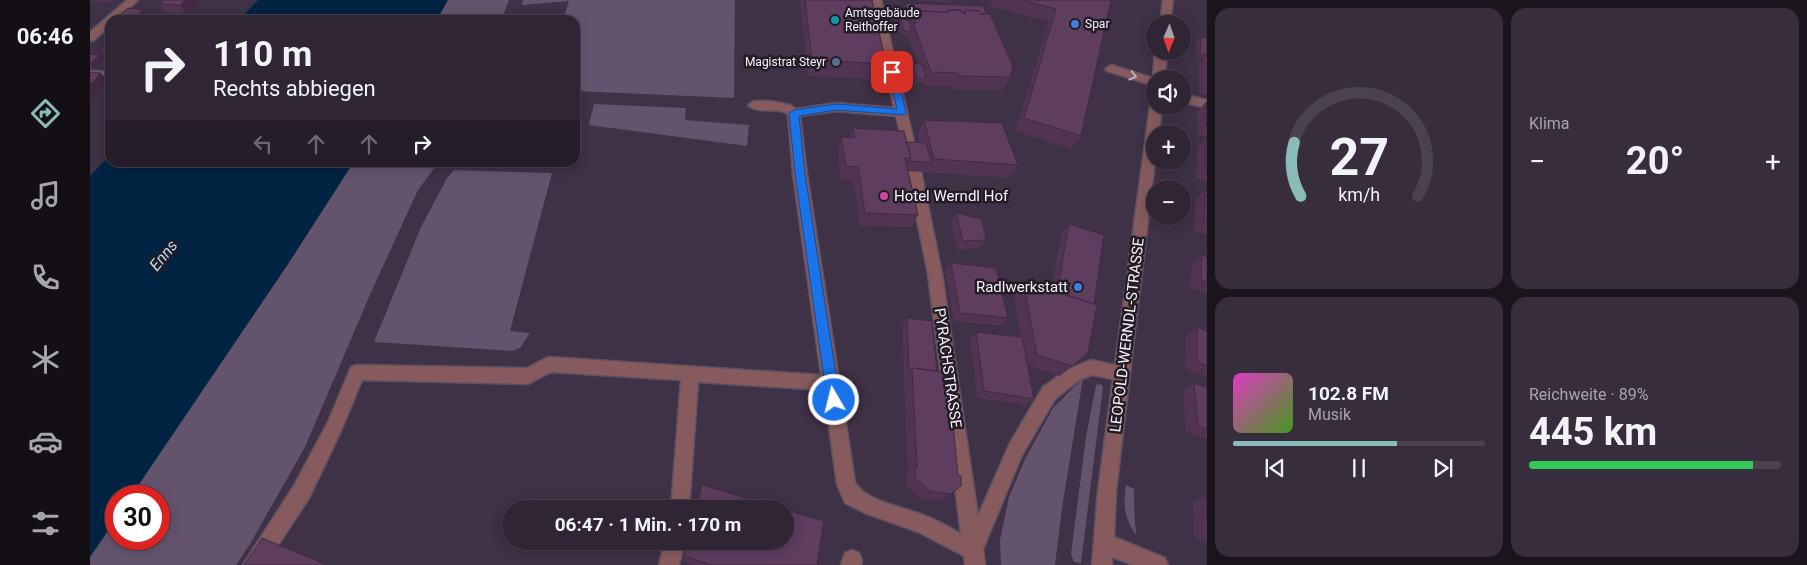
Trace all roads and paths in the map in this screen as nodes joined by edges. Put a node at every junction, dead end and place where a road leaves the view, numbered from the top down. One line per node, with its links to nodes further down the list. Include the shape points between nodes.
1 (133, 0): 4 (street)
2 (876, 0): 16 (street)
3 (1168, 0): 5 (street)
4 (117, 15)
5 (1166, 15)
6 (105, 26): 7 (street)
7 (90, 38)
8 (1111, 70): 11 (street, one-way to 11)
9 (90, 75): 10 (street)
10 (105, 76)
11 (1146, 80)
12 (1191, 100): 13 (street)
13 (1207, 104)
14 (754, 105): 15 (street, via 784,107)
15 (794, 113): 16 (street, via 836,107); 22 (street, via 800,174)
16 (902, 113): 18 (street)
17 (1155, 115): 21 (street, LEOPOLD-WERNDL-STRASSE)
18 (910, 151)
19 (914, 172): 26 (street, PYRACHSTRASSE, via 935,274)
20 (690, 374): 22 (street); 23 (street); 27 (street, via 548,364 528,376 357,372 302,491)
21 (1122, 374): 24 (street, LEOPOLD-WERNDL-STRASSE); 26 (street, via 1098,367 1086,368 1049,393 1016,449)
22 (832, 383): 26 (street, via 846,484 852,496 865,504 922,524)
23 (681, 500)
24 (1103, 543): 29 (street, LEOPOLD-WERNDL-STRASSE); 30 (street)
25 (673, 550): 28 (street)
26 (974, 558)
27 (253, 565)
28 (669, 565)
29 (1102, 565)
30 (1158, 565)

